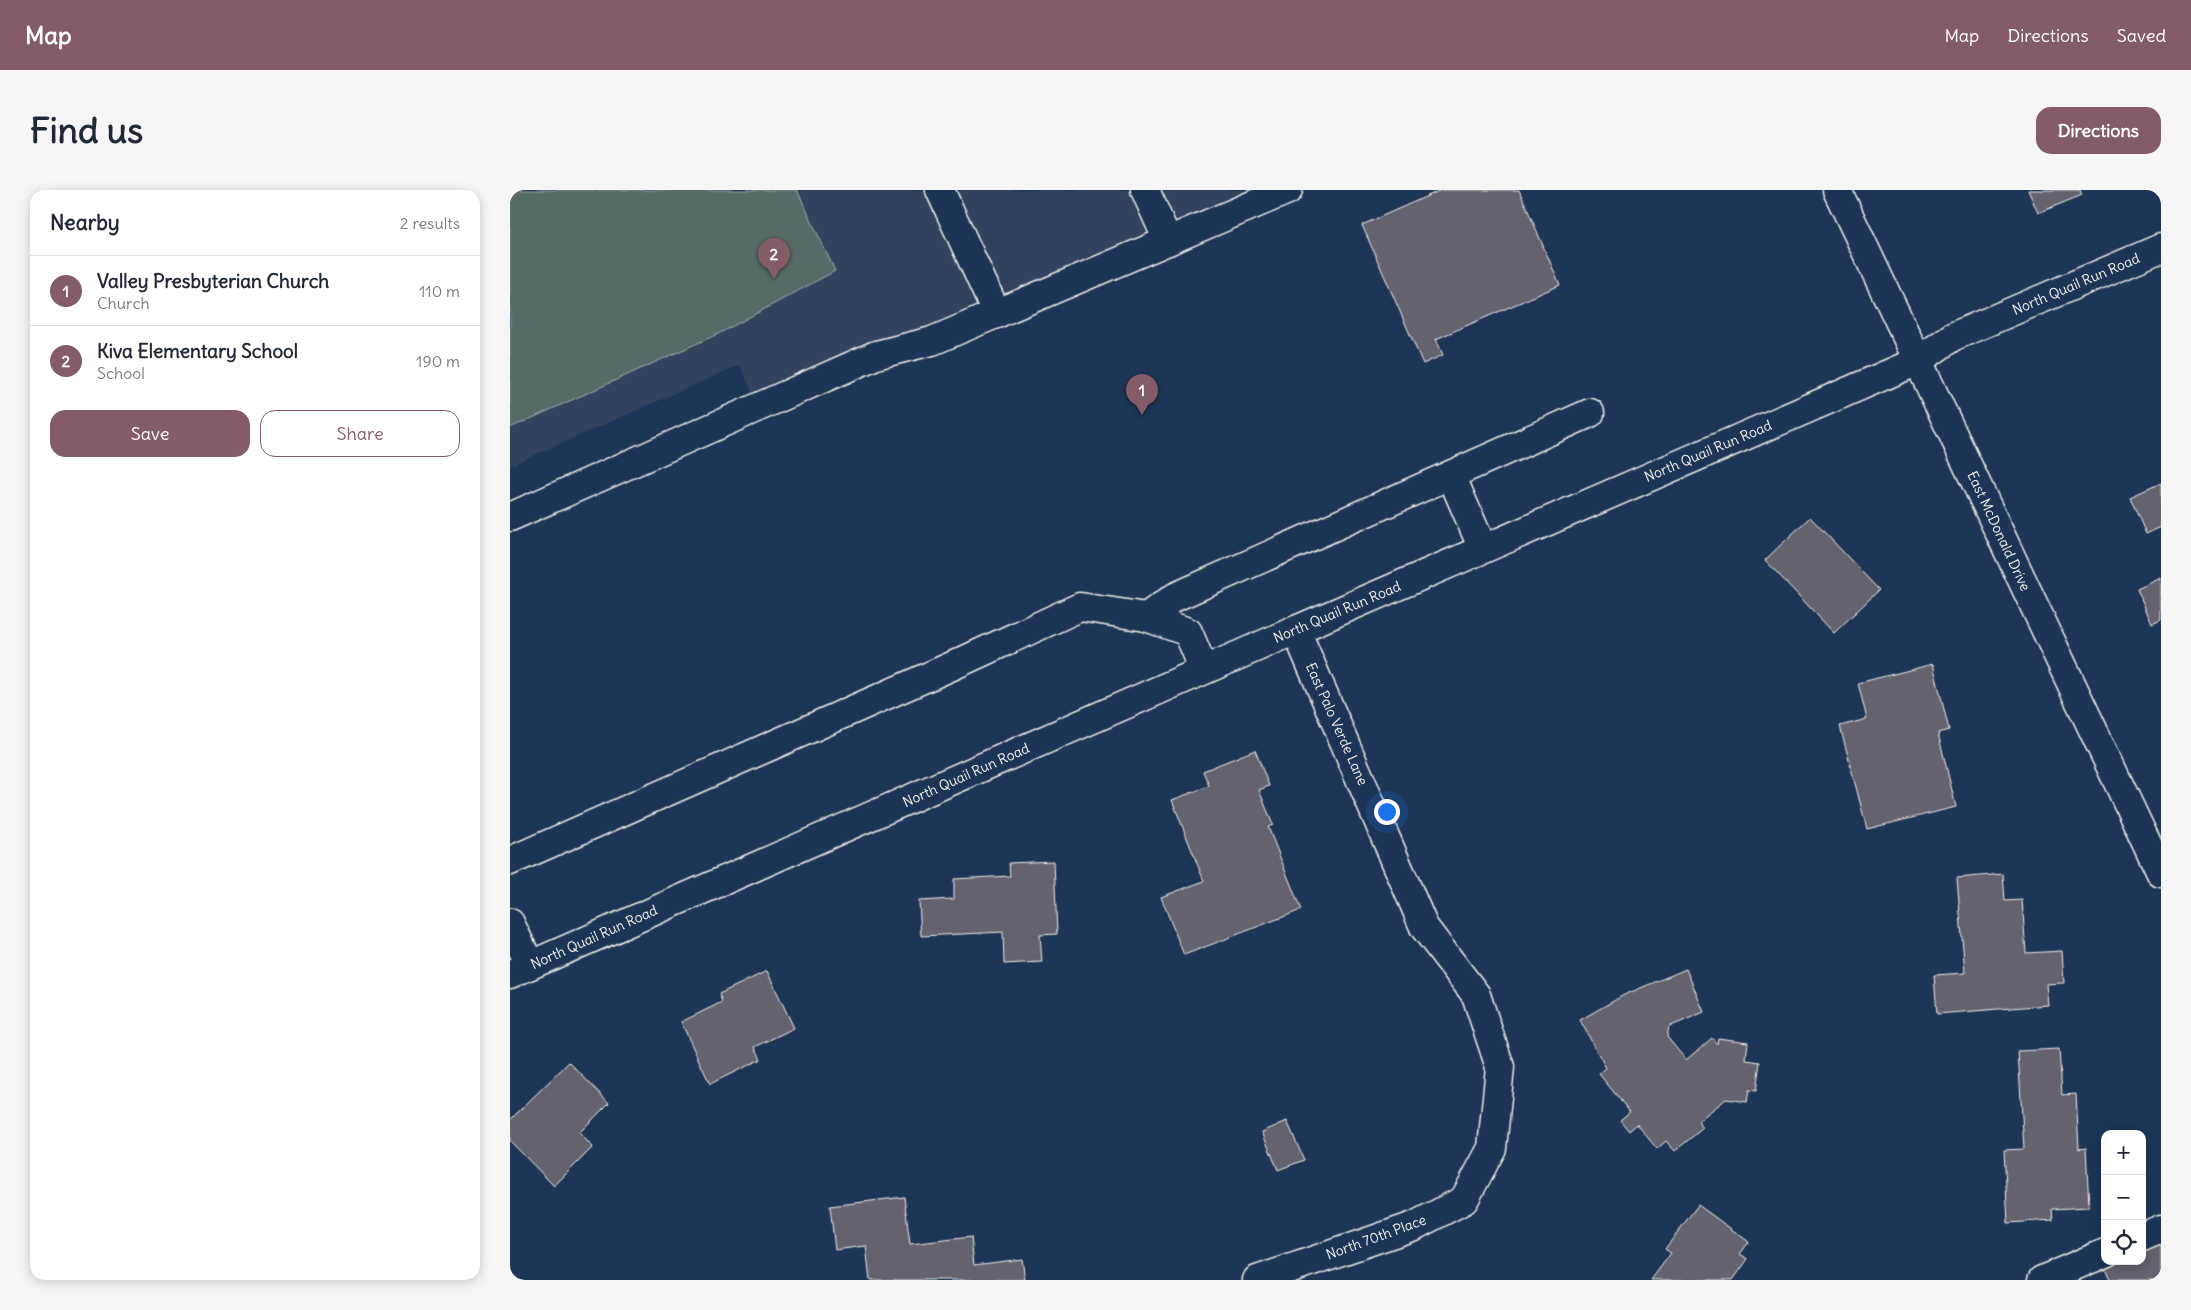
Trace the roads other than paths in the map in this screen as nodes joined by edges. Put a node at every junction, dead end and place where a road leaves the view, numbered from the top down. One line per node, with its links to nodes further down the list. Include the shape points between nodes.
1 (940, 190): 7 (street)
2 (1145, 190): 5 (street)
3 (1288, 190): 5 (street)
4 (1837, 190): 8 (street, East McDonald Drive)
5 (1168, 241): 7 (street)
6 (2161, 248): 8 (street, North Quail Run Road, via 1952,337)
7 (997, 314): 11 (street, via 932,341 876,355)
8 (1918, 360): 12 (street, North Quail Run Road); 17 (street, East McDonald Drive)
9 (1590, 413): 10 (street)
10 (1451, 475): 12 (street); 13 (street, via 1176,597)
11 (510, 517)
12 (1483, 549): 14 (street, North Quail Run Road)
13 (1146, 617): 15 (street, via 1188,632); 16 (street, via 1080,607)
14 (1296, 630): 15 (street, North Quail Run Road); 20 (street, East Palo Verde Lane, via 1424,927 1476,995 1500,1066 1492,1148)
15 (1204, 670): 19 (street, North Quail Run Road)
16 (510, 861)
17 (2161, 873)
18 (510, 923): 19 (street)
19 (520, 970)
20 (1464, 1200): 24 (street, North 70th Place, via 1414,1226)
21 (2161, 1229): 22 (street)
22 (2146, 1235)
23 (2101, 1255): 25 (street)
24 (1257, 1280)
25 (2042, 1280)

